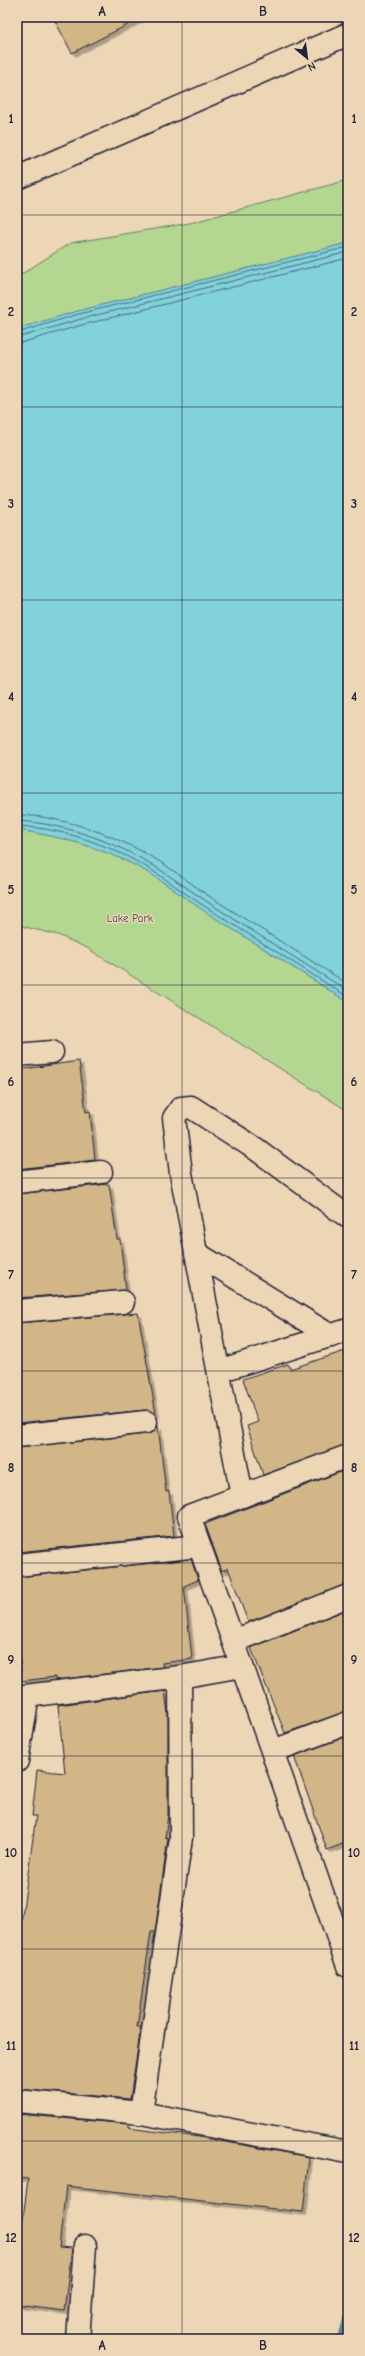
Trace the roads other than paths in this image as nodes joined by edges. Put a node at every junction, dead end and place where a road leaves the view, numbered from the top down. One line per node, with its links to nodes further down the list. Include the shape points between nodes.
1 (348, 34): 2 (street)
2 (17, 178)
3 (52, 1052): 4 (street)
4 (17, 1055)
5 (101, 1172): 6 (street)
6 (17, 1182)
7 (348, 1217): 8 (street, via 256,1149 191,1108 181,1108 174,1118)
8 (196, 1253): 11 (street); 12 (street)
9 (123, 1302): 10 (street)
10 (17, 1312)
11 (340, 1333): 12 (street)
12 (219, 1371): 16 (street)
13 (146, 1422): 14 (street)
14 (17, 1436)
15 (348, 1456): 16 (street)
16 (242, 1496): 17 (street, via 189,1516)
17 (199, 1546): 18 (street); 20 (street)
18 (17, 1565)
19 (348, 1596): 20 (street)
20 (234, 1641): 21 (street)
21 (242, 1666): 22 (street); 25 (street)
22 (180, 1677): 23 (street); 29 (street, via 181,1838)
23 (22, 1696): 26 (street)
24 (348, 1723): 25 (street)
25 (273, 1751): 27 (street)
26 (17, 1761)
27 (348, 1966)
28 (17, 2101): 29 (street)
29 (141, 2113): 30 (street)
30 (348, 2152)
31 (85, 2246): 32 (street)
32 (78, 2339)

